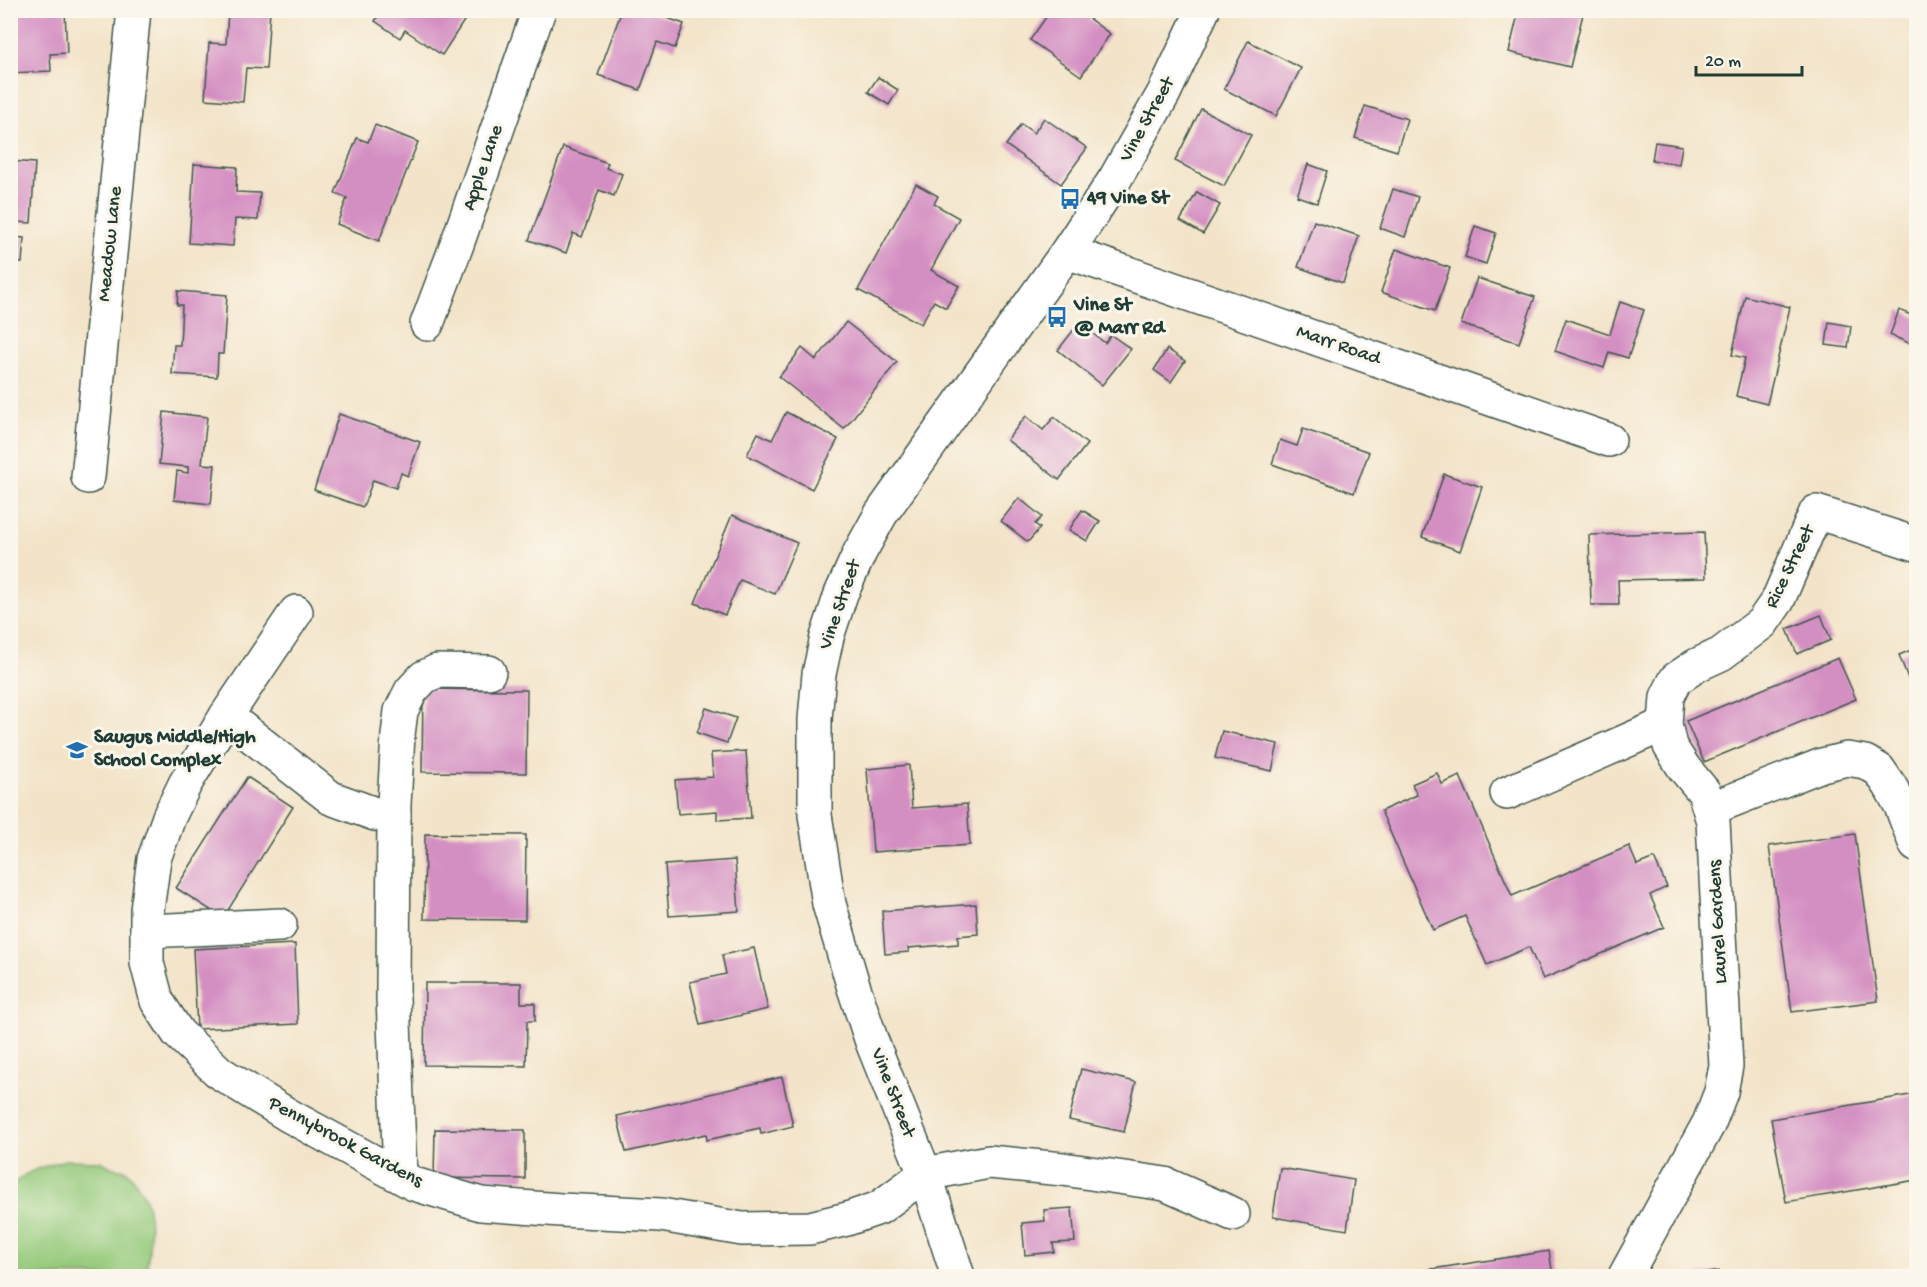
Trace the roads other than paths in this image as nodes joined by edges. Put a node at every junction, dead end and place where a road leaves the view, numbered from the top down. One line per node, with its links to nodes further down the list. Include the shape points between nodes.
1 (134, 10): 7 (street, Meadow Lane)
2 (538, 10): 5 (street, Apple Lane)
3 (1203, 10): 4 (street, Vine Street, via 1158,103)
4 (1067, 252): 6 (street, Marr Road); 20 (street, Vine Street, via 881,514 841,594 819,674 816,815 829,904 872,1042)
5 (427, 324)
6 (1609, 440)
7 (88, 477)
8 (1917, 544): 12 (street, Rice Street, via 1816,513 1778,600 1762,623 1721,654 1676,679 1666,697)
9 (296, 612): 11 (street, Pennybrook Gardens)
10 (489, 672): 15 (street, via 437,671 424,677 411,691 401,711)
11 (226, 716): 15 (street, via 331,798 375,814); 18 (street, Pennybrook Gardens, via 169,817 154,859)
12 (1665, 724): 13 (street); 14 (street, Rice Street, via 1670,746 1704,792)
13 (1507, 794)
14 (1710, 809): 16 (street, via 1822,765 1847,759 1865,762 1879,770 1890,786); 23 (street, Laurel Gardens, via 1726,1066 1709,1123)
15 (394, 816): 19 (street, via 393,997)
16 (1917, 845)
17 (280, 925): 18 (street)
18 (147, 931): 19 (street, Pennybrook Gardens, via 147,963 158,1001 178,1033 220,1073 288,1115)
19 (400, 1174): 20 (street, Pennybrook Gardens, via 414,1184 482,1204 661,1215 774,1230 810,1228 879,1208)
20 (925, 1174): 21 (street, via 989,1162 1063,1169 1165,1184); 22 (street, Vine Street)
21 (1233, 1214)
22 (958, 1276)
23 (1625, 1276)

